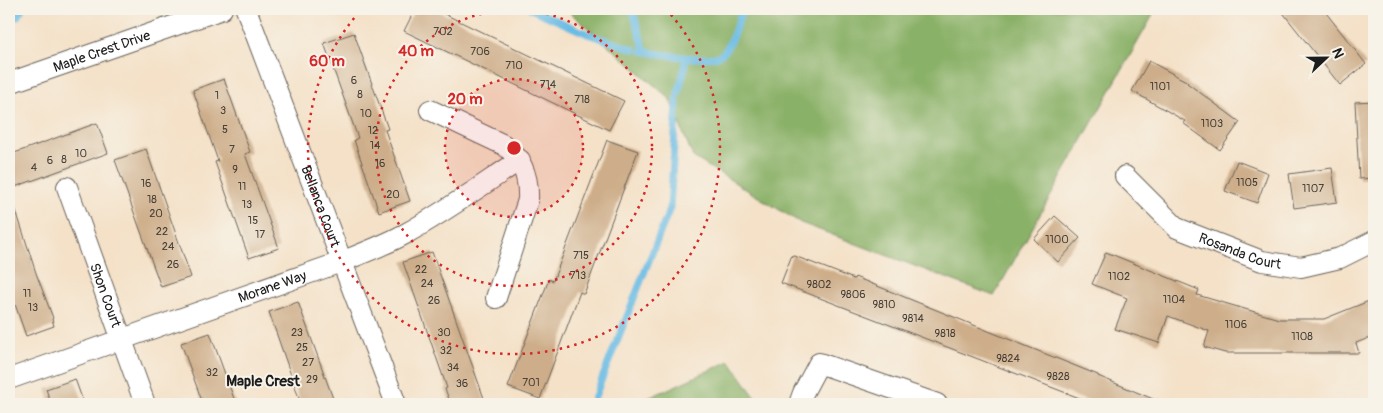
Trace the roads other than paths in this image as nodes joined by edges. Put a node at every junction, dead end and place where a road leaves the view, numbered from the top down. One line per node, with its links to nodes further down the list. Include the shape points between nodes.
1 (222, 9): 3 (street, Maple Crest Drive)
2 (246, 9): 9 (street, Bellanca Court)
3 (9, 83)
4 (430, 110): 5 (street, via 504,145)
5 (520, 160): 9 (street, Morane Way, via 405,234); 10 (street, via 529,187 528,200)
6 (1125, 176): 8 (street, Rosanda Court, via 1177,228 1262,261 1301,267 1340,258)
7 (67, 187): 11 (street, Shon Court)
8 (1374, 241)
9 (341, 262): 11 (street, Morane Way); 14 (street, Bellanca Court)
10 (496, 298)
11 (120, 338): 12 (street, Morane Way); 13 (street, Shon Court)
12 (9, 379)
13 (145, 404)
14 (396, 404)
15 (799, 404): 16 (street, via 819,363)
16 (937, 404)

